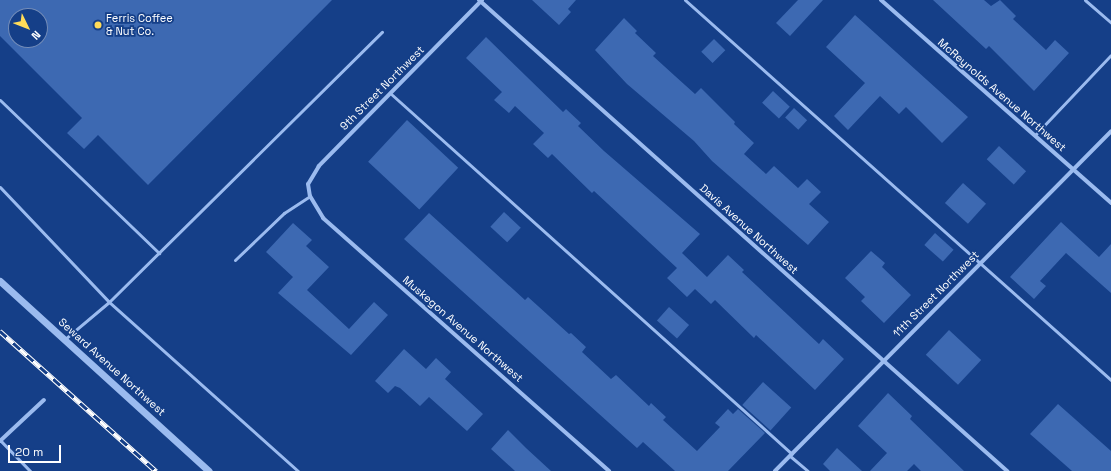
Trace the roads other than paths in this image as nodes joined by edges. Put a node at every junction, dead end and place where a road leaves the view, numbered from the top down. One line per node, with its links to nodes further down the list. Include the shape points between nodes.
1 (685, 0): 18 (lane)
2 (881, 0): 11 (street, McReynolds Avenue Northwest)
3 (1085, 0): 5 (lane)
4 (481, 1): 8 (street, 9th Street Northwest); 22 (street, Davis Avenue Northwest)
5 (1111, 23)
6 (382, 32): 16 (lane)
7 (1111, 54): 11 (lane)
8 (390, 93): 14 (street, 9th Street Northwest, via 319,166 308,184); 26 (lane)
9 (0, 100): 16 (lane)
10 (1111, 131): 12 (street, 11th Street Northwest)
11 (1035, 135): 12 (street, McReynolds Avenue Northwest)
12 (1073, 169): 15 (street, McReynolds Avenue Northwest); 18 (street, 11th Street Northwest)
13 (0, 187): 20 (lane)
14 (310, 196): 17 (lane, via 284,213); 30 (street, Muskegon Avenue Northwest, via 323,218)
15 (1111, 203)
16 (158, 253): 20 (lane)
17 (235, 260)
18 (980, 263): 22 (street, 11th Street Northwest); 23 (lane)
19 (0, 281): 21 (street, Seward Avenue Northwest)
20 (109, 302): 21 (lane); 29 (lane)
21 (65, 339): 28 (street, Seward Avenue Northwest)
22 (883, 360): 26 (street, 11th Street Northwest); 33 (street, Davis Avenue Northwest)
23 (1111, 380)
24 (44, 400): 25 (street)
25 (0, 440): 27 (lane)
26 (791, 455): 31 (street, 11th Street Northwest); 32 (lane)
27 (30, 471)
28 (209, 471)
29 (298, 471)
30 (609, 471)
31 (774, 471)
32 (808, 471)
33 (1007, 471)

